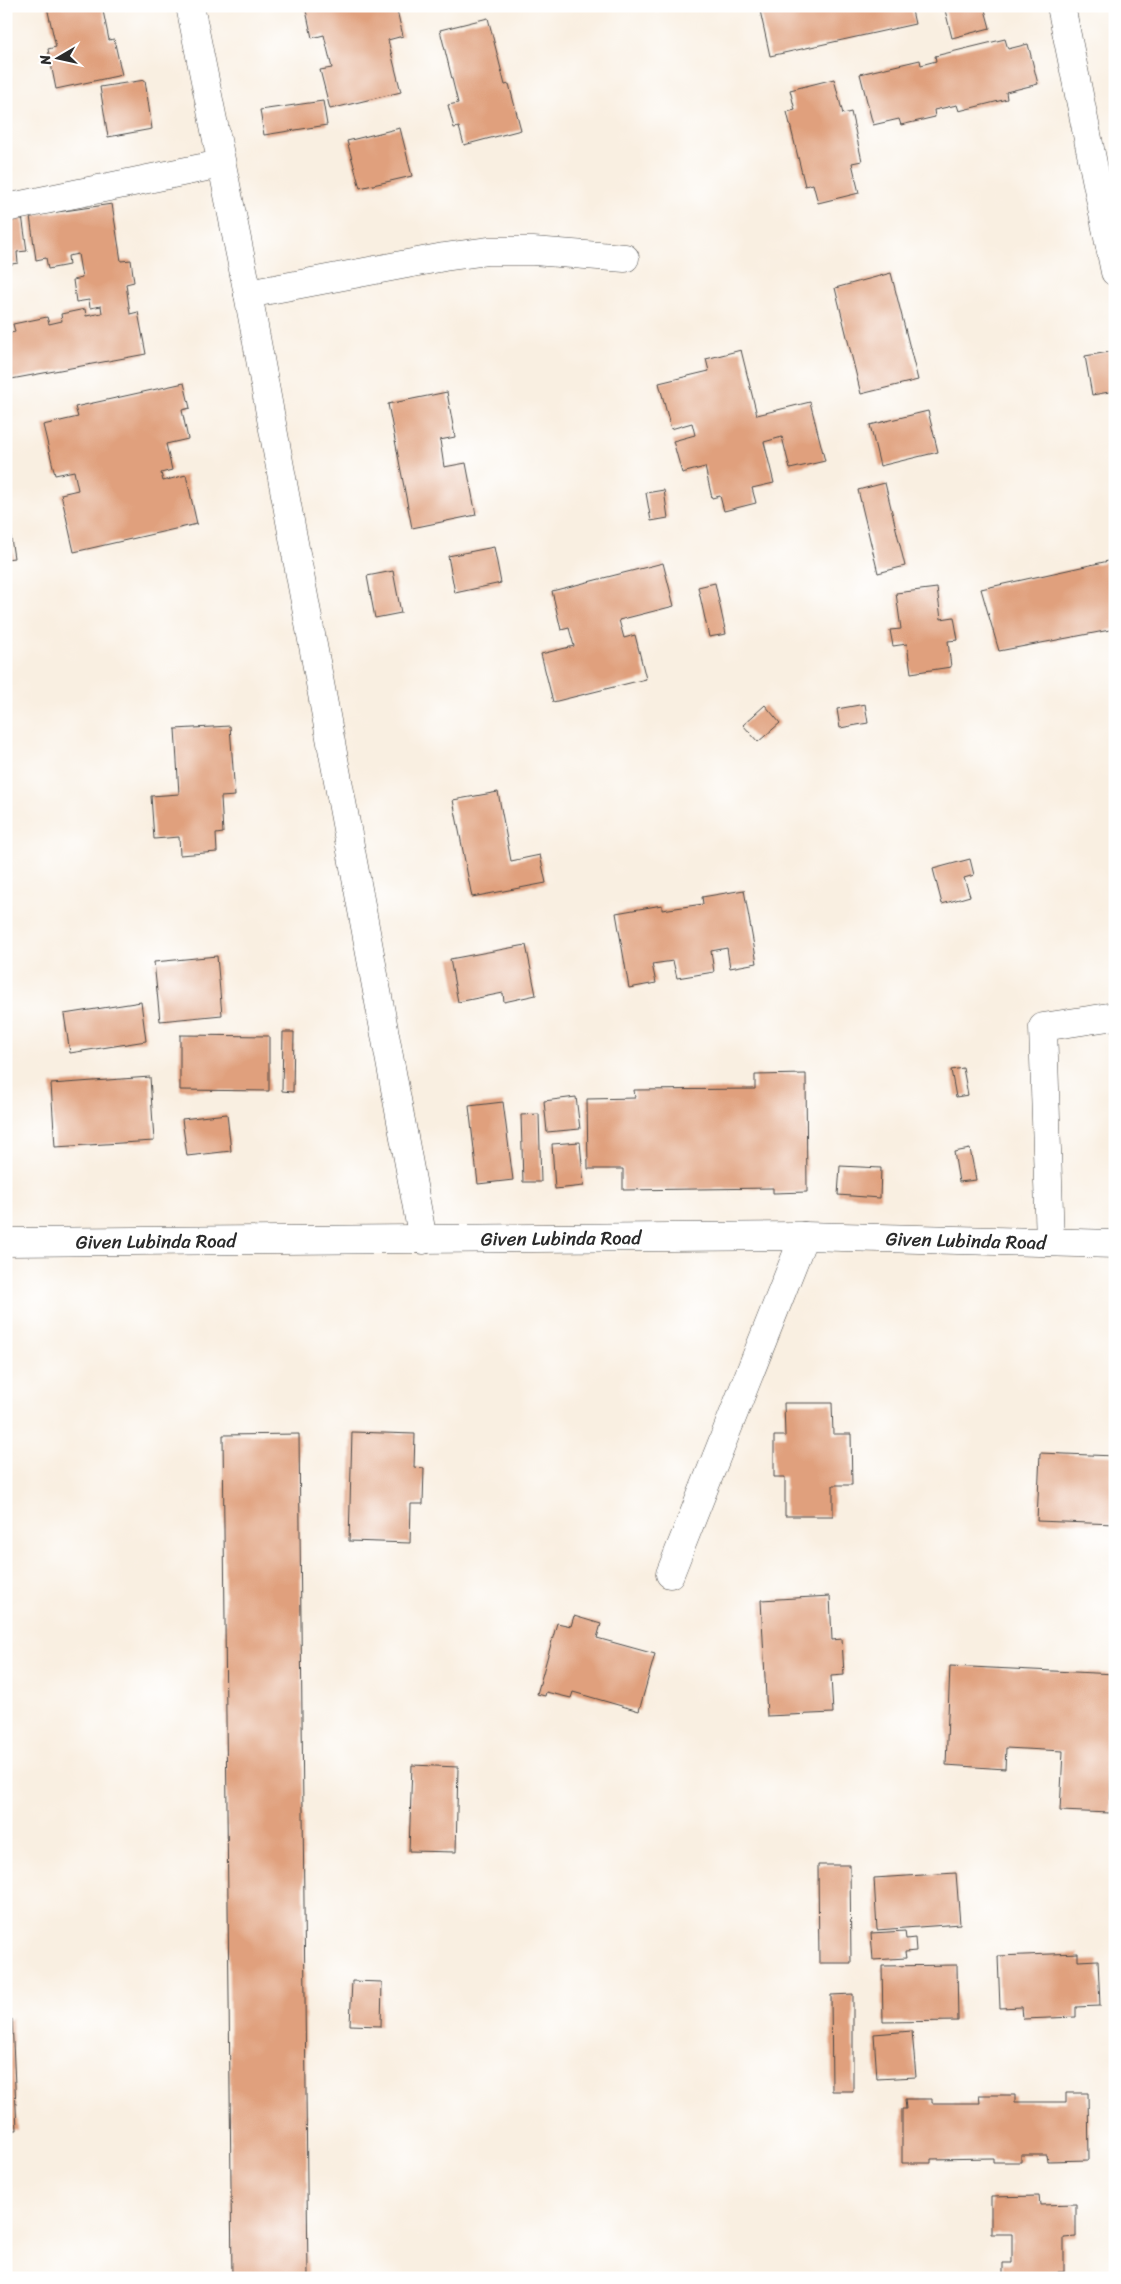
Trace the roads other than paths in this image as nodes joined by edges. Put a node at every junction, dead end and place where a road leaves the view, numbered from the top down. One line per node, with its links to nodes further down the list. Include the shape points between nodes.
1 (190, 6): 3 (street)
2 (1061, 6): 6 (street)
3 (221, 164): 4 (street); 7 (street)
4 (6, 208)
5 (625, 258): 7 (street, via 488,251)
6 (1115, 272)
7 (248, 294): 10 (street)
8 (1115, 1016): 12 (street, via 1043,1027)
9 (804, 1236): 10 (street, Given Lubinda Road); 12 (street, Given Lubinda Road); 14 (street)
10 (422, 1240): 11 (street, Given Lubinda Road)
11 (6, 1242)
12 (1050, 1242): 13 (street, Given Lubinda Road)
13 (1115, 1244)
14 (670, 1574)

